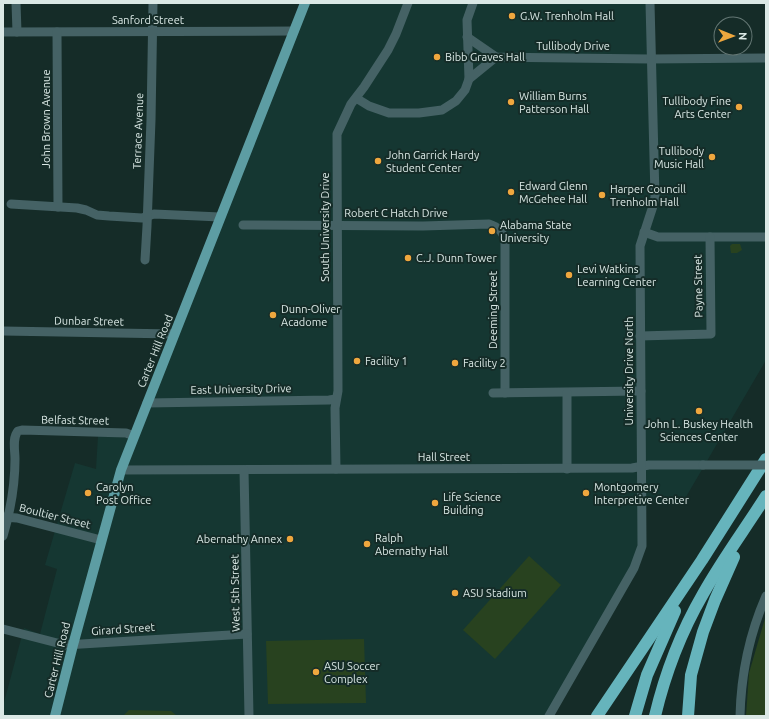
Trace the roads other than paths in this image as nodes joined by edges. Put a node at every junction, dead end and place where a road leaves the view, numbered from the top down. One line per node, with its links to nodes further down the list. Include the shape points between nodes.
1 (16, 3): 9 (street)
2 (153, 3): 11 (street, Terrace Avenue)
3 (305, 3): 7 (main road, Carter Hill Road)
4 (408, 3): 17 (street, South University Drive, via 388,50)
5 (473, 3): 12 (street, via 467,20)
6 (650, 3): 15 (street, University Drive North)
7 (294, 31): 11 (street, Sanford Street); 21 (main road, Carter Hill Road)
8 (3, 32): 9 (street, Sanford Street)
9 (17, 32): 10 (street, Sanford Street)
10 (57, 32): 11 (street, Sanford Street); 19 (street, John Brown Avenue)
11 (153, 32): 20 (street, Terrace Avenue)
12 (467, 37): 13 (street); 16 (street)
13 (496, 57): 15 (street, Tullibody Drive); 16 (street)
14 (766, 58): 15 (street, Tullibody Drive)
15 (650, 59): 25 (street, University Drive North, via 655,197)
16 (469, 79): 17 (street, via 465,90 456,101 446,109 436,112 385,112)
17 (356, 98): 23 (street, South University Drive, via 336,134)
18 (11, 204): 19 (street)
19 (58, 207): 20 (street, via 81,208 100,216)
20 (148, 216): 21 (street, via 154,214); 28 (street, Terrace Avenue)
21 (220, 217): 30 (main road, Carter Hill Road)
22 (243, 225): 23 (street, Robert C Hatch Drive)
23 (337, 226): 24 (street, Robert C Hatch Drive, via 489,224); 36 (street, South University Drive)
24 (499, 229): 34 (street, Deeming Street, via 505,241)
25 (644, 232): 26 (street, via 658,237); 31 (street, University Drive North, via 640,246)
26 (710, 237): 27 (street); 31 (street, Payne Street, via 711,334)
27 (766, 237)
28 (145, 260)
29 (3, 331): 30 (street, Dunbar Street)
30 (174, 334): 37 (main road, Carter Hill Road)
31 (640, 336): 32 (street, University Drive North)
32 (641, 390): 35 (street); 41 (street, University Drive North)
33 (493, 393): 34 (street)
34 (505, 393): 35 (street)
35 (567, 393): 43 (street)
36 (336, 398): 37 (street, East University Drive); 42 (street, South University Drive)
37 (147, 403): 38 (main road, Carter Hill Road)
38 (134, 436): 44 (main road, Carter Hill Road); 48 (street, Belfast Street, via 126,433 22,430 16,433 13,494)
39 (766, 458): 51 (highway)
40 (766, 465): 41 (street, Hall Street, bridge)
41 (640, 466): 43 (street, Hall Street); 58 (street, University Drive North, via 640,554)
42 (336, 469): 43 (street, Hall Street); 45 (street, Hall Street)
43 (567, 469)
44 (121, 470): 45 (street, Hall Street); 50 (main road, Carter Hill Road)
45 (244, 470): 54 (street, West 5th Street)
46 (766, 496): 47 (highway)
47 (759, 507): 61 (highway, via 703,594 678,643); 62 (highway, via 734,556 703,632 691,675)
48 (6, 517): 49 (street); 50 (street, Boultier Street)
49 (3, 536)
50 (101, 540): 55 (main road, Carter Hill Road)
51 (702, 560): 59 (highway); 60 (highway, via 669,623)
52 (766, 596): 63 (street, via 754,626 744,663)
53 (3, 629): 55 (street, Girard Street)
54 (247, 634): 55 (street, Girard Street); 57 (street, West 5th Street)
55 (73, 645): 56 (main road, Carter Hill Road)
56 (55, 716)
57 (249, 716)
58 (548, 716)
59 (597, 716)
60 (635, 716)
61 (655, 716)
62 (688, 716)
63 (740, 716)

